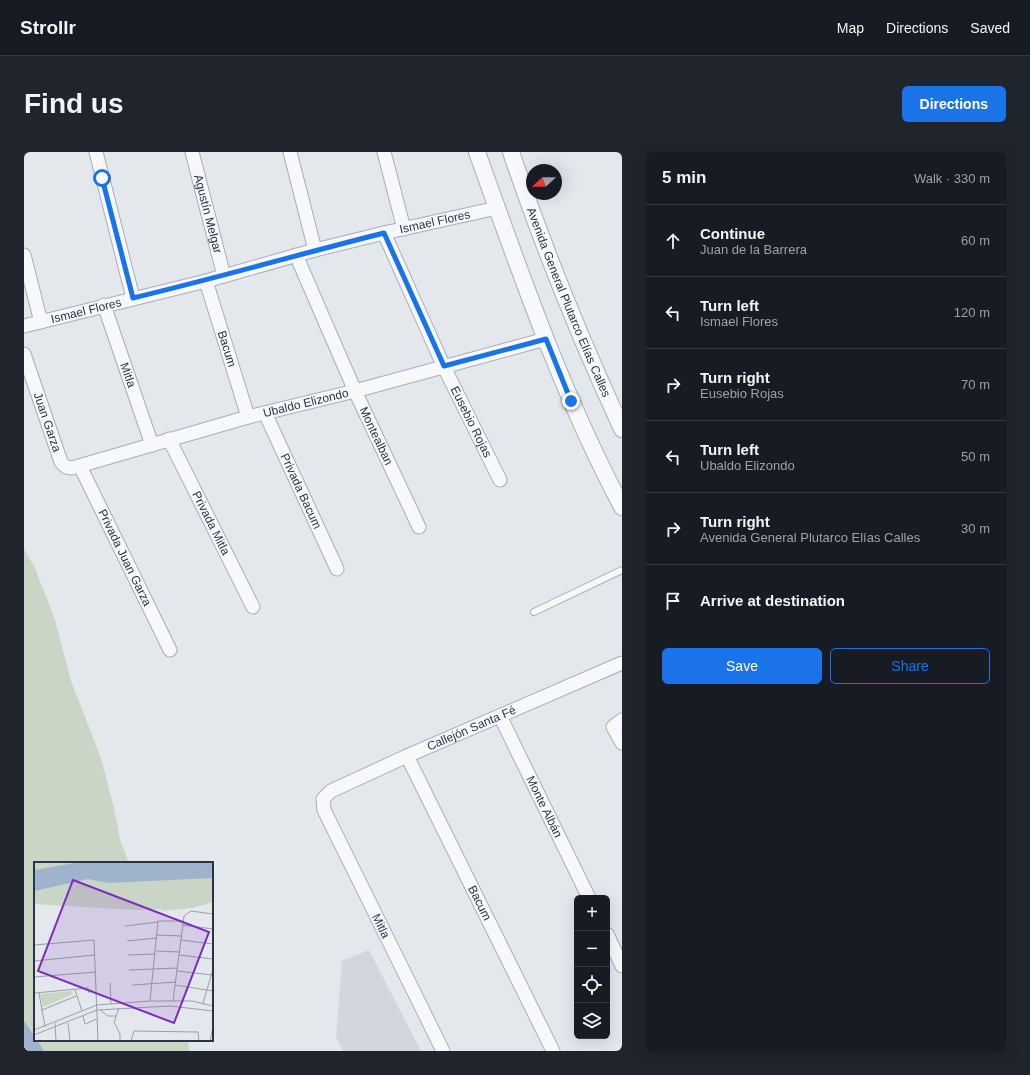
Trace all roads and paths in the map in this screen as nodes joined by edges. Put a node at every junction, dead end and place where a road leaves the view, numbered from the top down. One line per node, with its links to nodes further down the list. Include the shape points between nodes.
1 (96, 152): 15 (street)
2 (192, 152): 13 (street, Agustín Melgar)
3 (290, 152): 10 (street)
4 (384, 152): 8 (street)
5 (477, 152): 7 (street)
6 (511, 152): 25 (street, Avenida General Plutarco Elías Calles, via 576,328)
7 (498, 208): 8 (street, Ismael Flores); 19 (street)
8 (404, 229): 9 (street, Ismael Flores)
9 (384, 233): 10 (street, Ismael Flores); 21 (street, Eusebio Rojas)
10 (315, 250): 12 (street, Ismael Flores)
11 (24, 255): 17 (street)
12 (296, 256): 13 (street, Ismael Flores); 22 (street, Montealban)
13 (224, 276): 14 (street, Ismael Flores)
14 (206, 281): 15 (street, Ismael Flores); 24 (street, Bacum)
15 (133, 298): 16 (street, Ismael Flores)
16 (104, 305): 17 (street, Ismael Flores); 27 (street, Mitla)
17 (41, 322): 18 (street, Ismael Flores)
18 (24, 326)
19 (546, 339): 21 (street, Ubaldo Elizondo); 31 (street, via 571,401)
20 (24, 354): 29 (street, Juan Garza, via 61,462)
21 (444, 366): 22 (street, Ubaldo Elizondo); 30 (street, Eusebio Rojas)
22 (355, 391): 23 (street, Ubaldo Elizondo); 32 (street, Montealban)
23 (265, 413): 24 (street, Ubaldo Elizondo); 33 (street, Privada Bacum)
24 (248, 417): 26 (street, Ubaldo Elizondo)
25 (622, 429)
26 (169, 439): 27 (street, Ubaldo Elizondo); 35 (street, Privada Mitla)
27 (152, 445): 28 (street, Ubaldo Elizondo)
28 (80, 466): 29 (street, Ubaldo Elizondo); 37 (street, Privada Juan Garza)
29 (66, 467)
30 (500, 480)
31 (621, 500)
32 (419, 527)
33 (337, 569)
34 (622, 570): 36 (lane)
35 (253, 606)
36 (534, 612)
37 (170, 650)
38 (622, 663): 39 (street, Callejón Santa Fé)
39 (500, 716): 42 (street, Callejón Santa Fé); 44 (street, Monte Albán)
40 (617, 724): 41 (street)
41 (622, 743)
42 (407, 756): 43 (street, Callejón Santa Fé, via 331,791); 48 (street, Bacum)
43 (324, 799): 47 (street, Mitla, via 324,810)
44 (589, 895)
45 (610, 940): 46 (street)
46 (622, 966)
47 (443, 1051)
48 (553, 1051)

